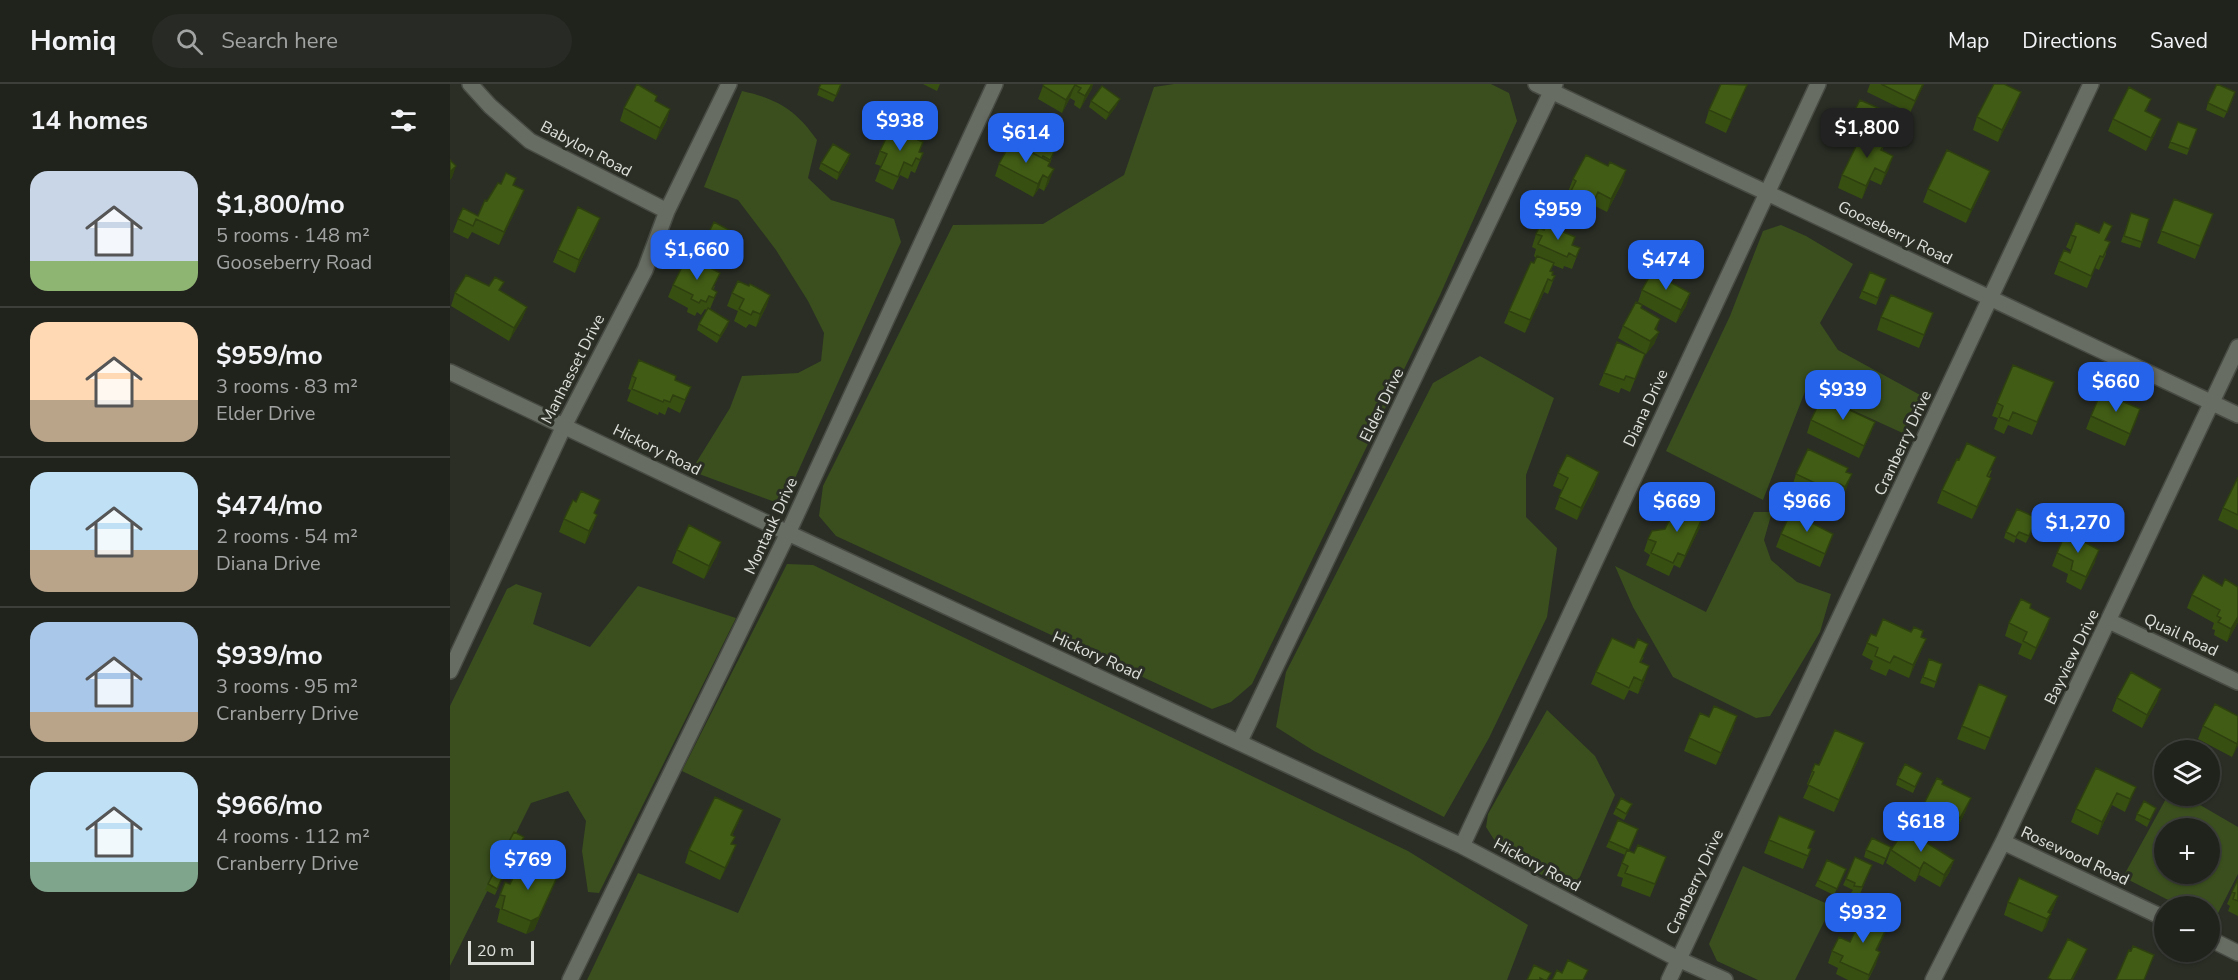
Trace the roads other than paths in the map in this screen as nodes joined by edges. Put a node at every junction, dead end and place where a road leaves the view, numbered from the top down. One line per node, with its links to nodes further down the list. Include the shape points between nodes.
1 (470, 84): 9 (street, Babylon Road, via 530,141)
2 (729, 84): 9 (street, Manhasset Drive)
3 (995, 84): 16 (street, Montauk Drive)
4 (1536, 84): 7 (street, Gooseberry Road)
5 (1818, 84): 8 (street, Diana Drive)
6 (2091, 84): 10 (street, Cranberry Drive)
7 (1553, 88): 8 (street, Gooseberry Road); 20 (street, Elder Drive)
8 (1767, 192): 10 (street, Gooseberry Road); 22 (street, Diana Drive)
9 (667, 211): 15 (street, Manhasset Drive, via 645,270)
10 (1991, 299): 13 (street, Gooseberry Road); 26 (street, Cranberry Drive)
11 (2238, 347): 13 (street, Bayview Drive)
12 (450, 372): 15 (street, Hickory Road)
13 (2212, 403): 14 (street, Gooseberry Road); 17 (street, Bayview Drive)
14 (2238, 415)
15 (564, 426): 16 (street, Hickory Road); 18 (street, Manhasset Drive)
16 (788, 533): 20 (street, Hickory Road); 27 (street, Montauk Drive)
17 (2109, 621): 19 (street, Quail Road); 21 (street, Bayview Drive)
18 (450, 671)
19 (2238, 682)
20 (1240, 741): 22 (street, Hickory Road)
21 (2002, 843): 23 (street, Rosewood Road); 30 (street, Bayview Drive)
22 (1462, 846): 26 (street, Hickory Road)
23 (2154, 913)
24 (2220, 944): 25 (street)
25 (2238, 953)
26 (1678, 959): 28 (street, Cranberry Drive); 29 (street, Hickory Road)
27 (570, 980)
28 (1668, 980)
29 (1725, 980)
30 (1933, 980)

